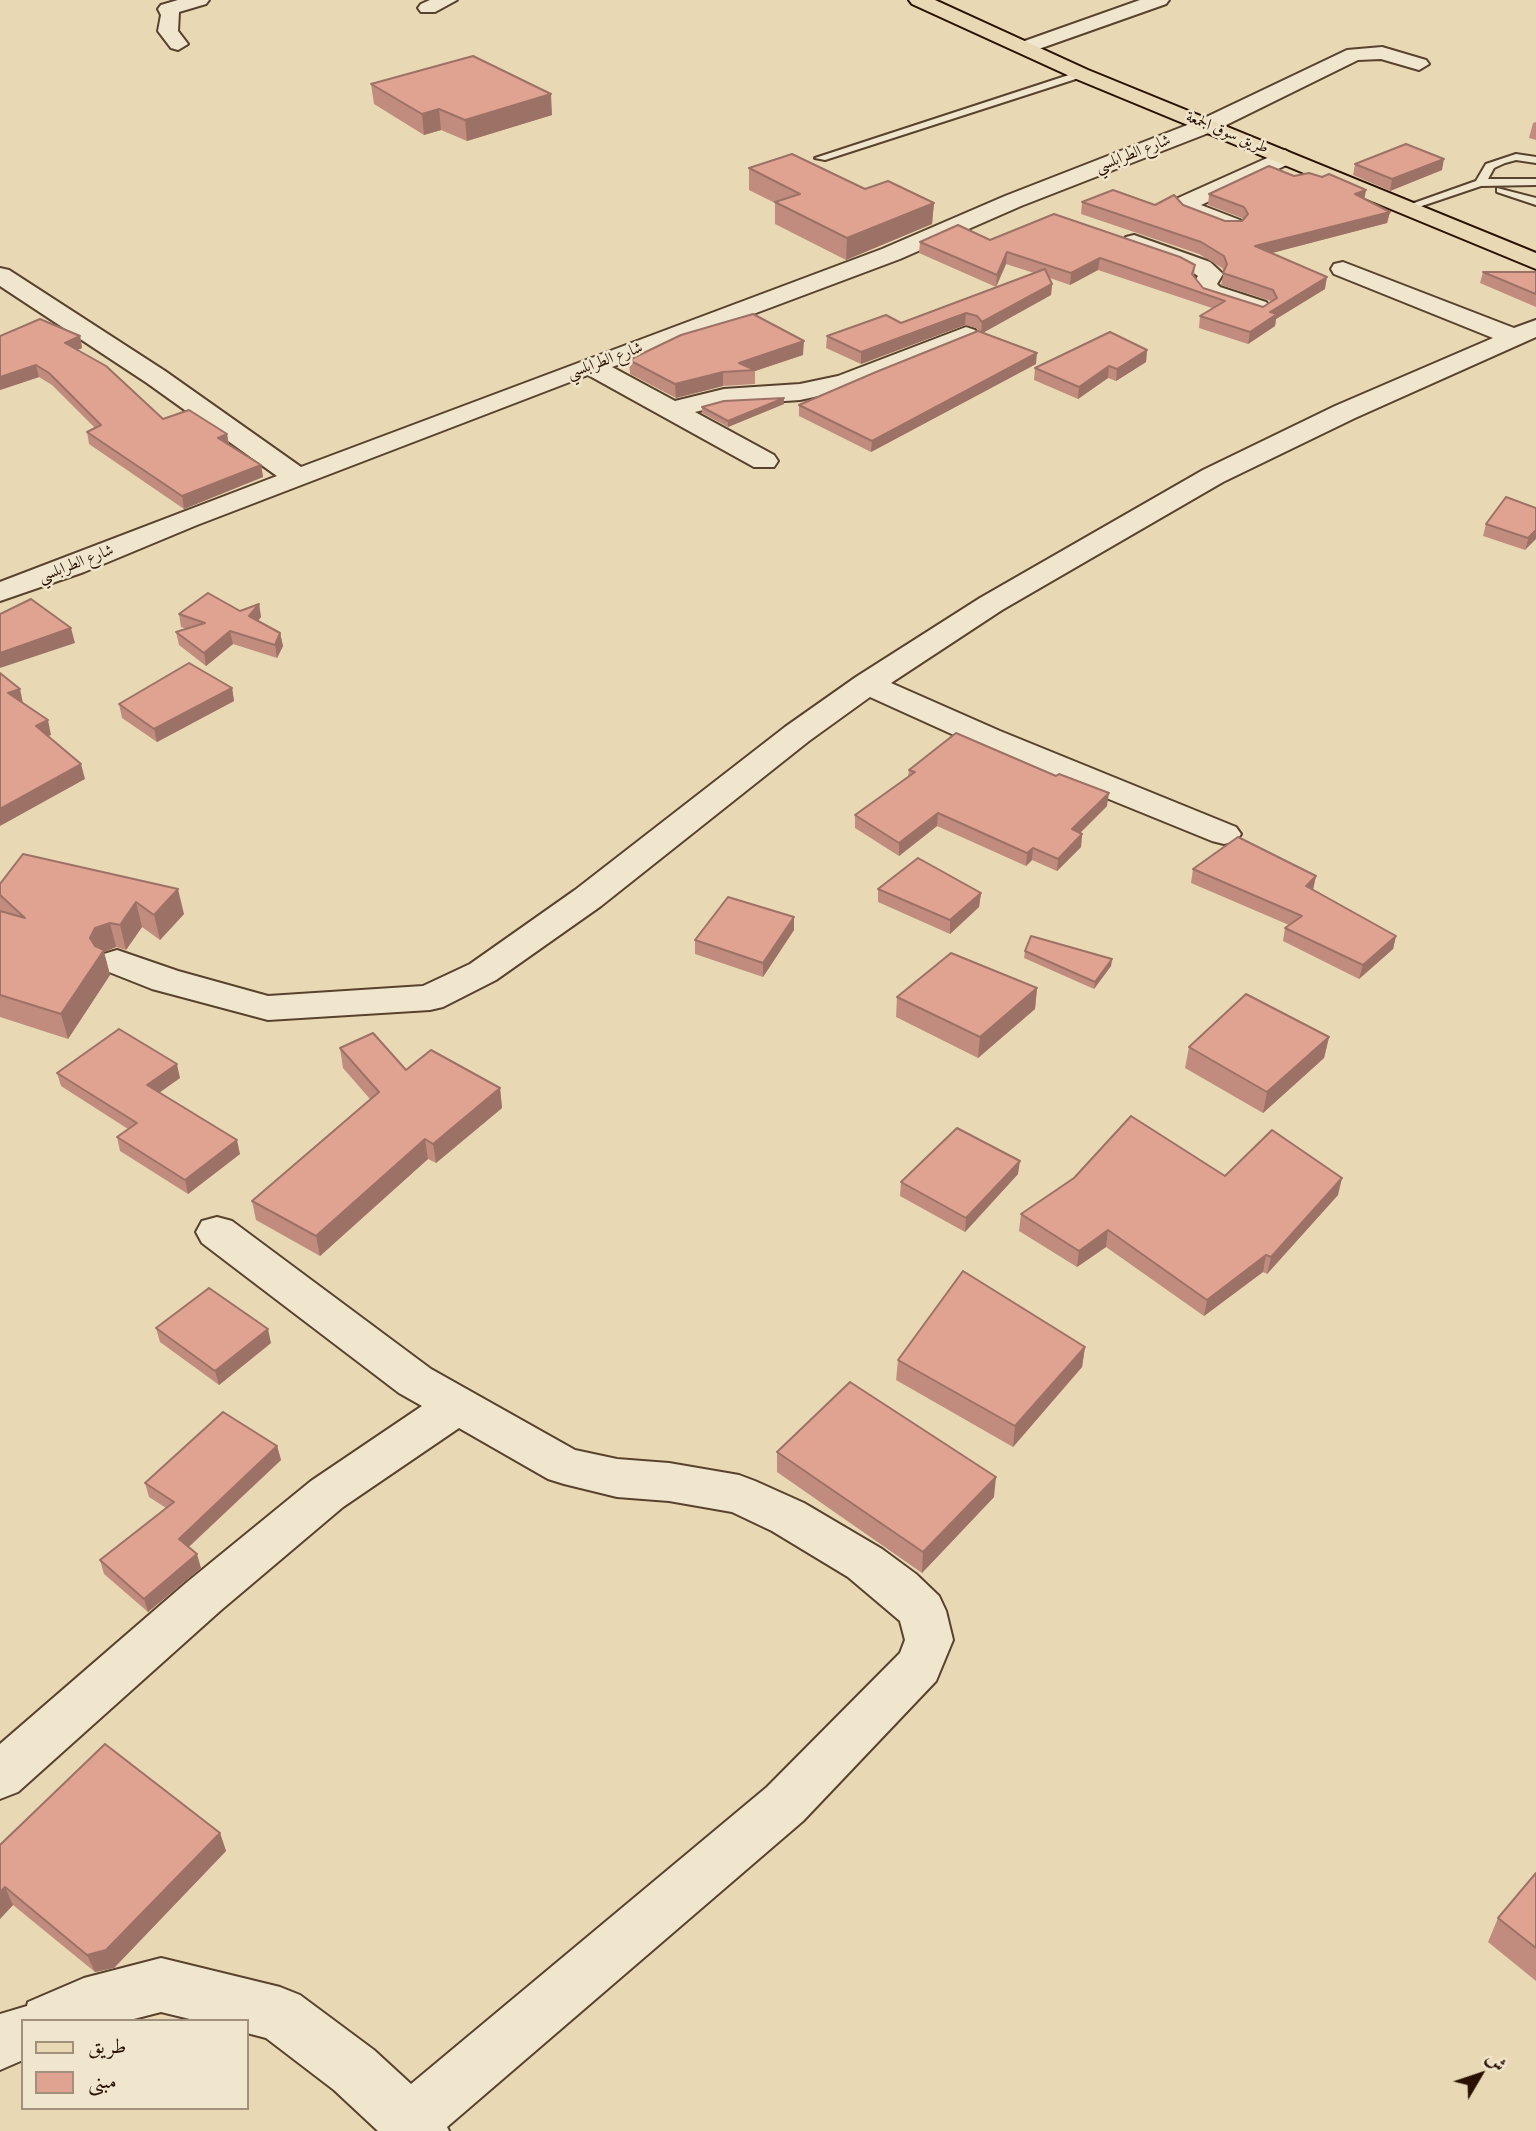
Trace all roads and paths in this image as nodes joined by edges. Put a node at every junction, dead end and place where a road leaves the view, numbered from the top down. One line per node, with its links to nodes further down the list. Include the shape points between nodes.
1 (199, 0): 4 (street, via 168,9 168,31)
2 (919, 0): 5 (main road, طريق سوق الجمعة)
3 (1159, 0): 5 (street)
4 (178, 44)
5 (1026, 47): 7 (main road, طريق سوق الجمعة)
6 (1419, 64): 8 (street, شارع الطرابلسي, via 1382,54 1354,54)
7 (1081, 74): 8 (main road, طريق سوق الجمعة); 10 (lane)
8 (1208, 125): 9 (main road, طريق سوق الجمعة); 14 (street, شارع الطرابلسي)
9 (1285, 157): 16 (main road, طريق سوق الجمعة); 18 (street, via 1186,203)
10 (821, 158)
11 (1536, 160): 13 (lane, via 1502,160 1490,166)
12 (1536, 182): 13 (lane)
13 (1480, 183): 15 (lane); 16 (lane)
14 (1013, 201): 17 (street); 26 (street, شارع الطرابلسي, via 891,254)
15 (1536, 201)
16 (1406, 208): 20 (main road, طريق سوق الجمعة)
17 (1051, 214)
18 (1231, 225)
19 (1113, 235): 23 (street, via 1189,261 1211,274 1205,284 1211,292)
20 (1536, 262)
21 (1343, 269): 24 (street)
22 (0, 275): 29 (street, via 156,377)
23 (1260, 308)
24 (1526, 333): 31 (street, via 1213,476 991,604)
25 (967, 335): 27 (street, via 846,382 800,392 724,397)
26 (591, 366): 27 (street); 29 (street, شارع الطرابلسي)
27 (673, 410): 28 (street)
28 (764, 461)
29 (298, 478): 30 (street, شارع الطرابلسي)
30 (0, 592)
31 (866, 684): 32 (street); 33 (street, via 716,795 588,898 483,972 430,998 268,1008)
32 (1224, 834)
33 (117, 962)
34 (217, 1232): 35 (street, via 415,1381)
35 (458, 1405): 36 (street, via 327,1494); 40 (street, via 564,1466 739,1494 788,1517 899,1588 922,1611 929,1640 919,1667 785,1804)
36 (0, 1776)
37 (53, 2019): 40 (street, via 85,2005 161,1985 281,2014 354,2070)
38 (21, 2033): 39 (street)
39 (0, 2042)
40 (415, 2126)

